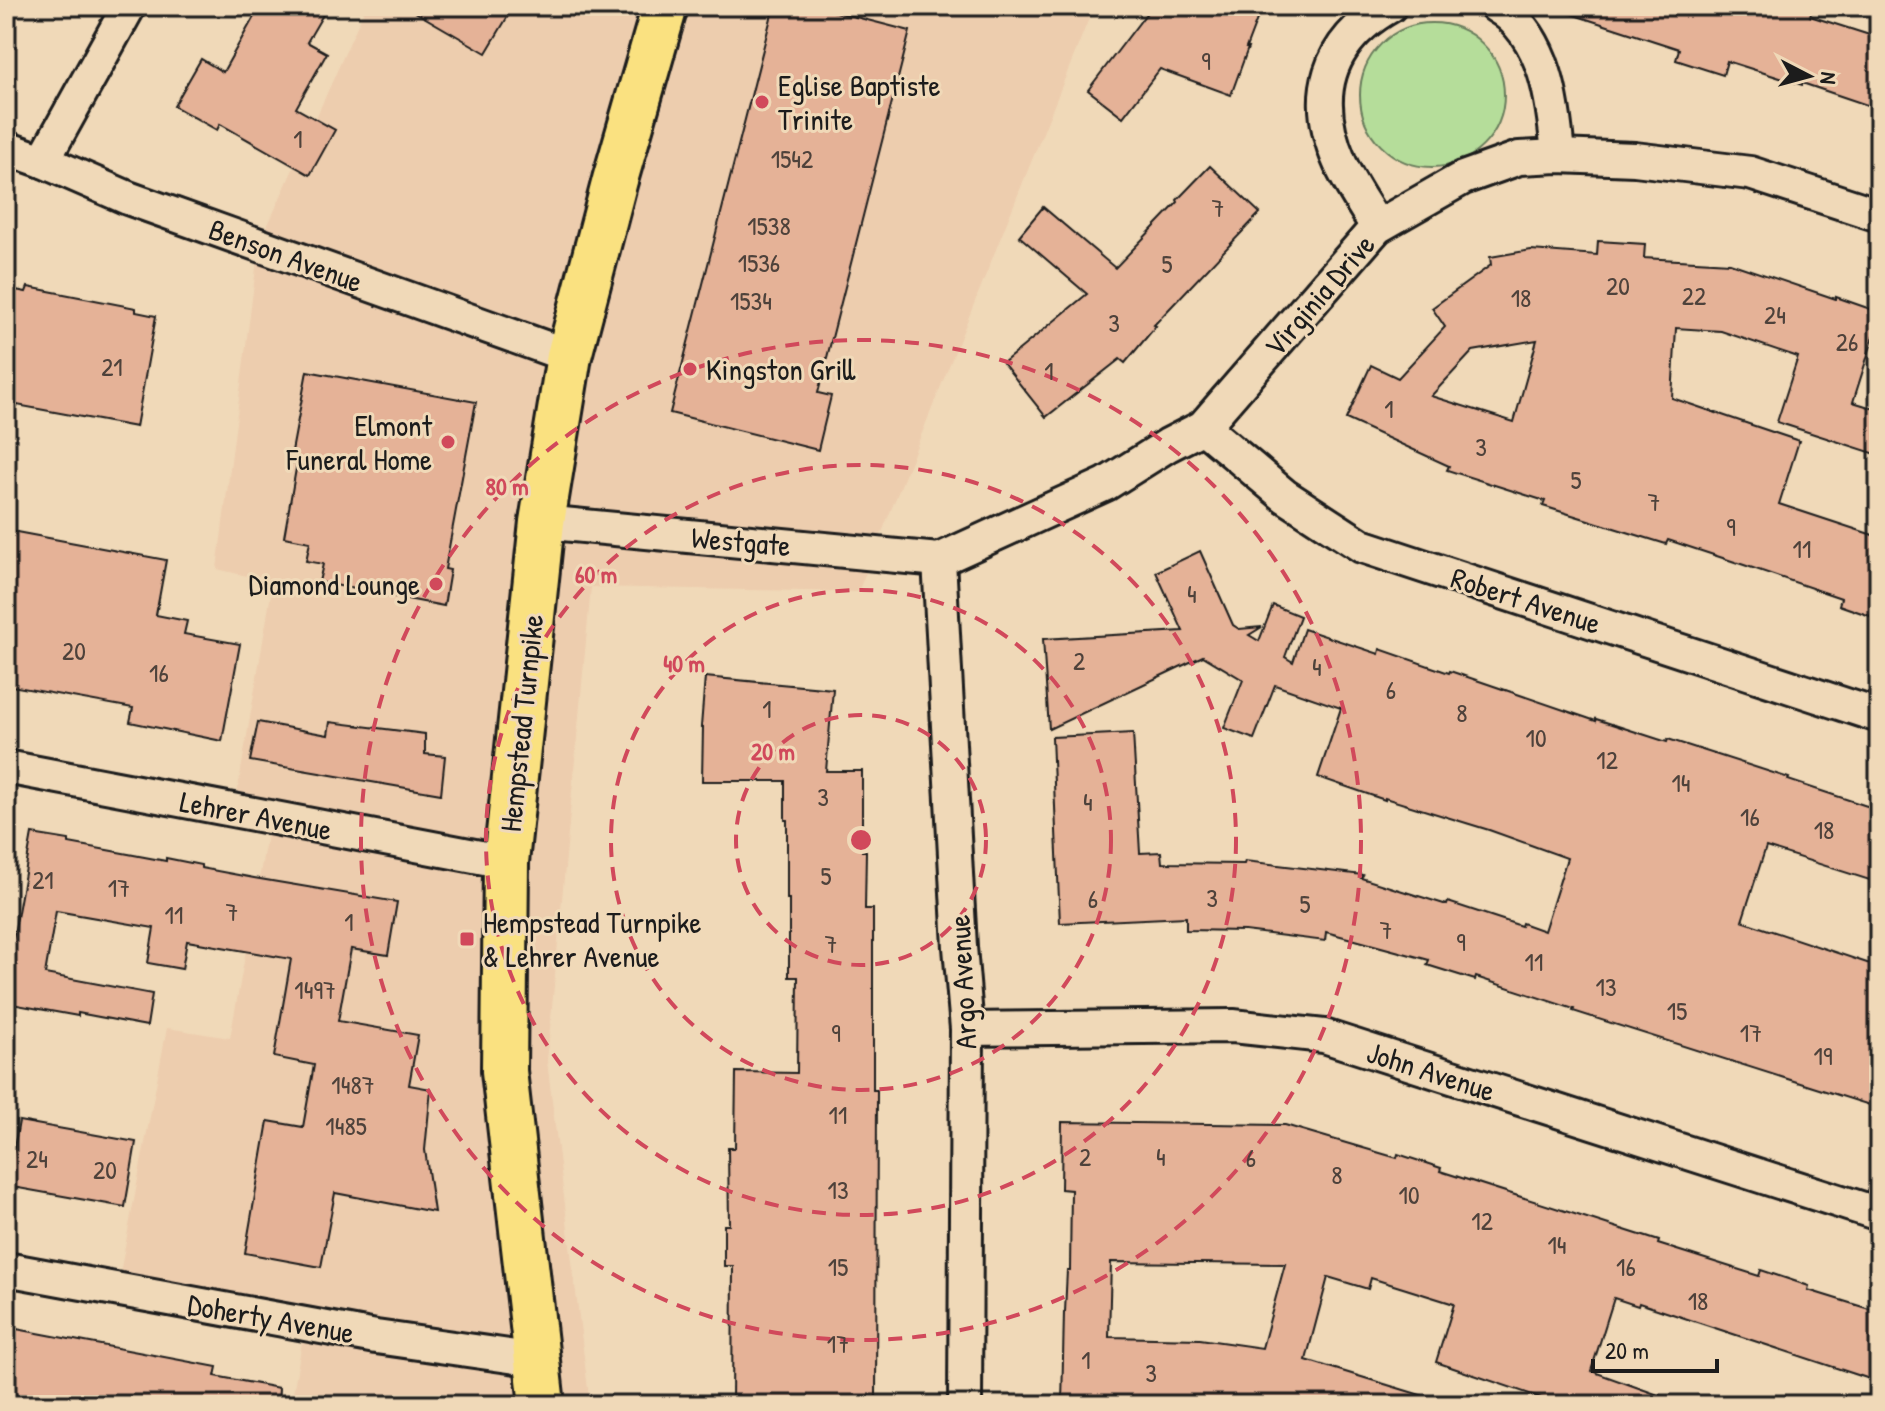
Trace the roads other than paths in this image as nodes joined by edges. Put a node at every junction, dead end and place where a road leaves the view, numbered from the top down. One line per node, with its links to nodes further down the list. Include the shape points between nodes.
1 (129, 6): 7 (street)
2 (665, 6): 10 (main road, Hempstead Turnpike)
3 (1390, 6): 9 (street, via 1345,44 1326,86 1327,126 1341,164)
4 (1496, 6): 6 (street, via 1523,30 1547,77)
5 (6, 148): 7 (street, Benson Avenue)
6 (1558, 156): 8 (street, Virginia Drive, via 1750,173); 9 (street, Virginia Drive, via 1519,158 1463,178)
7 (43, 161): 10 (street, Benson Avenue, via 128,198)
8 (1879, 215)
9 (1377, 227): 11 (street, Virginia Drive)
10 (569, 356): 12 (main road, Hempstead Turnpike)
11 (1203, 427): 13 (street, Virginia Drive, via 1106,484); 14 (street, Robert Avenue, via 1285,496 1362,546)
12 (542, 522): 13 (street, Westgate); 16 (main road, Hempstead Turnpike)
13 (939, 560): 17 (street, Argo Avenue)
14 (1879, 716)
15 (6, 767): 16 (street, Lehrer Avenue)
16 (506, 862): 20 (main road, Hempstead Turnpike, via 504,1071)
17 (967, 1029): 18 (street, John Avenue, via 1233,1026 1324,1036); 22 (street, Argo Avenue)
18 (1879, 1214)
19 (6, 1269): 20 (street, Doherty Avenue, via 376,1337)
20 (537, 1360): 21 (main road, Hempstead Turnpike)
21 (542, 1405)
22 (965, 1405)

